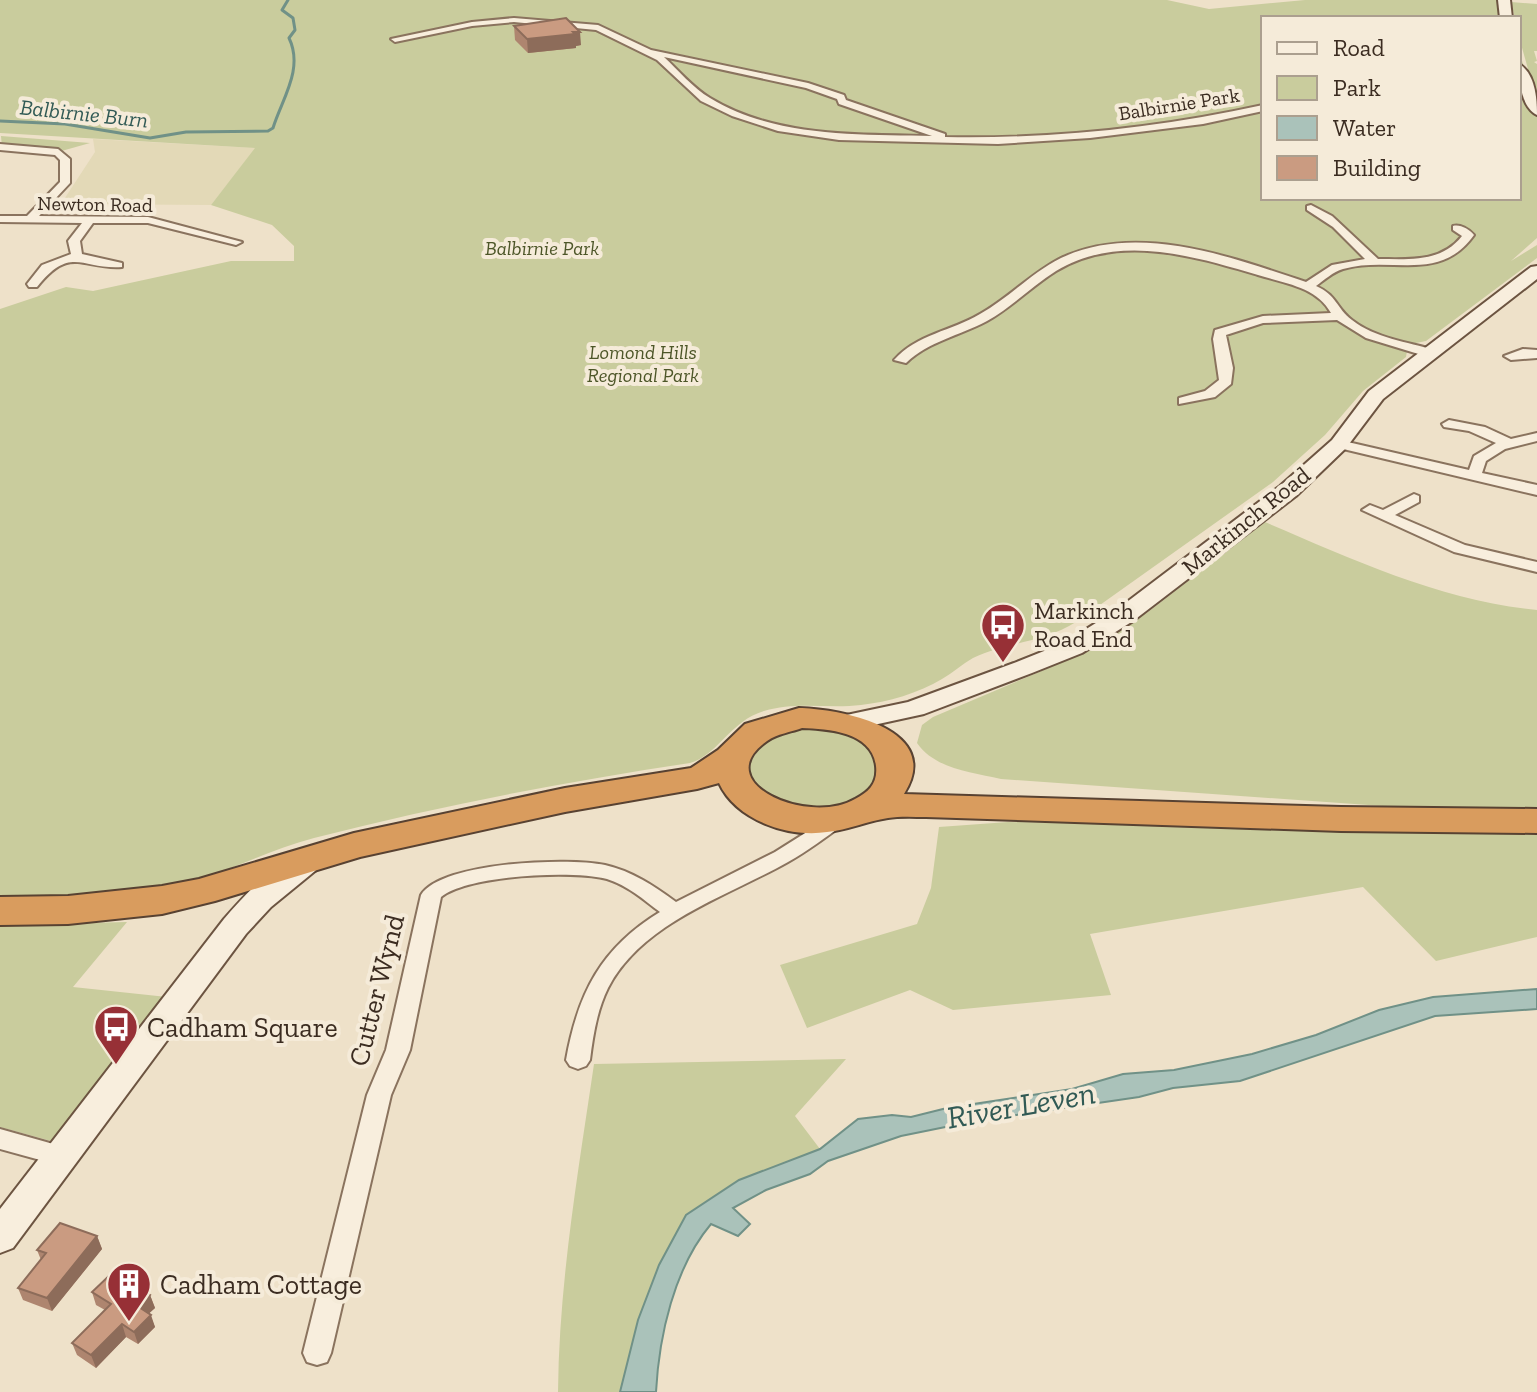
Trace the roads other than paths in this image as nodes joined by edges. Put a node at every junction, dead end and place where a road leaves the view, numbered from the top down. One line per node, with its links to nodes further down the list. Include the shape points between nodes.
1 (395, 39): 2 (street, Balbirnie Park, via 472,24 549,22 598,28)
2 (650, 52): 6 (street, Balbirnie Park, via 808,86); 6 (street, Balbirnie Park, via 704,99 778,128 839,137)
3 (1521, 73): 5 (main road)
4 (1261, 108): 6 (street, Balbirnie Park, via 1090,135)
5 (1537, 111)
6 (955, 140)
7 (2, 147): 10 (street, via 58,152 65,159 65,183)
8 (1311, 208): 15 (street, via 1335,222)
9 (0, 219): 10 (street, Newton Road)
10 (28, 221): 11 (street, Newton Road)
11 (89, 221): 13 (street, Newton Road, via 148,220); 14 (street, via 74,241)
12 (1457, 228): 15 (street, via 1468,235 1454,253)
13 (236, 242)
14 (77, 256): 16 (street); 18 (street, via 46,268)
15 (1375, 263): 19 (street, via 1338,267)
16 (118, 265)
17 (1537, 271): 21 (main road, Markinch Road)
18 (33, 284)
19 (1309, 286): 20 (street, via 1331,298); 24 (street, via 1210,256 1126,246 1078,255 1045,271 989,314)
20 (1340, 316): 21 (street, via 1358,329); 25 (street, via 1255,320 1220,333 1226,381 1210,394)
21 (1430, 353): 28 (main road, Markinch Road, via 1376,395)
22 (1537, 354): 23 (street)
23 (1511, 356)
24 (901, 360)
25 (1184, 401)
26 (1449, 424): 29 (street, via 1468,425)
27 (1537, 437): 29 (street)
28 (1339, 444): 30 (street); 34 (main road, Markinch Road, via 1288,491 1073,648)
29 (1509, 444): 30 (street, via 1479,459)
30 (1474, 476): 31 (street)
31 (1537, 490)
32 (1414, 499): 33 (street, via 1376,513 1460,549)
33 (1537, 567)
34 (915, 708): 35 (main road, Markinch Road); 36 (main road, Markinch Road, via 886,736)
35 (846, 723): 36 (highway, via 862,729); 37 (highway, via 811,718 776,723 756,731)
36 (891, 756): 40 (highway, via 916,778); 41 (highway, via 894,780 886,794)
37 (732, 757): 38 (highway, via 697,778); 39 (highway, via 732,781)
38 (613, 793): 39 (highway, via 704,794); 43 (highway, via 446,825)
39 (760, 808): 41 (highway, via 809,821); 44 (street, via 787,830 790,838)
40 (1000, 809): 41 (highway, via 889,806); 42 (highway)
41 (846, 816): 44 (street)
42 (1537, 821)
43 (317, 858): 45 (highway); 48 (main road, via 260,897)
44 (779, 858): 47 (street)
45 (226, 884): 46 (highway, via 113,906); 48 (main road, via 230,920)
46 (0, 911)
47 (675, 912): 49 (street, via 625,952 601,981); 53 (street, Cutter Wynd, via 627,880 589,869 457,880 431,895 398,1050 379,1095)
48 (221, 942): 51 (main road)
49 (578, 1060)
50 (0, 1139): 51 (street)
51 (62, 1156): 52 (main road)
52 (0, 1237)
53 (317, 1353)

